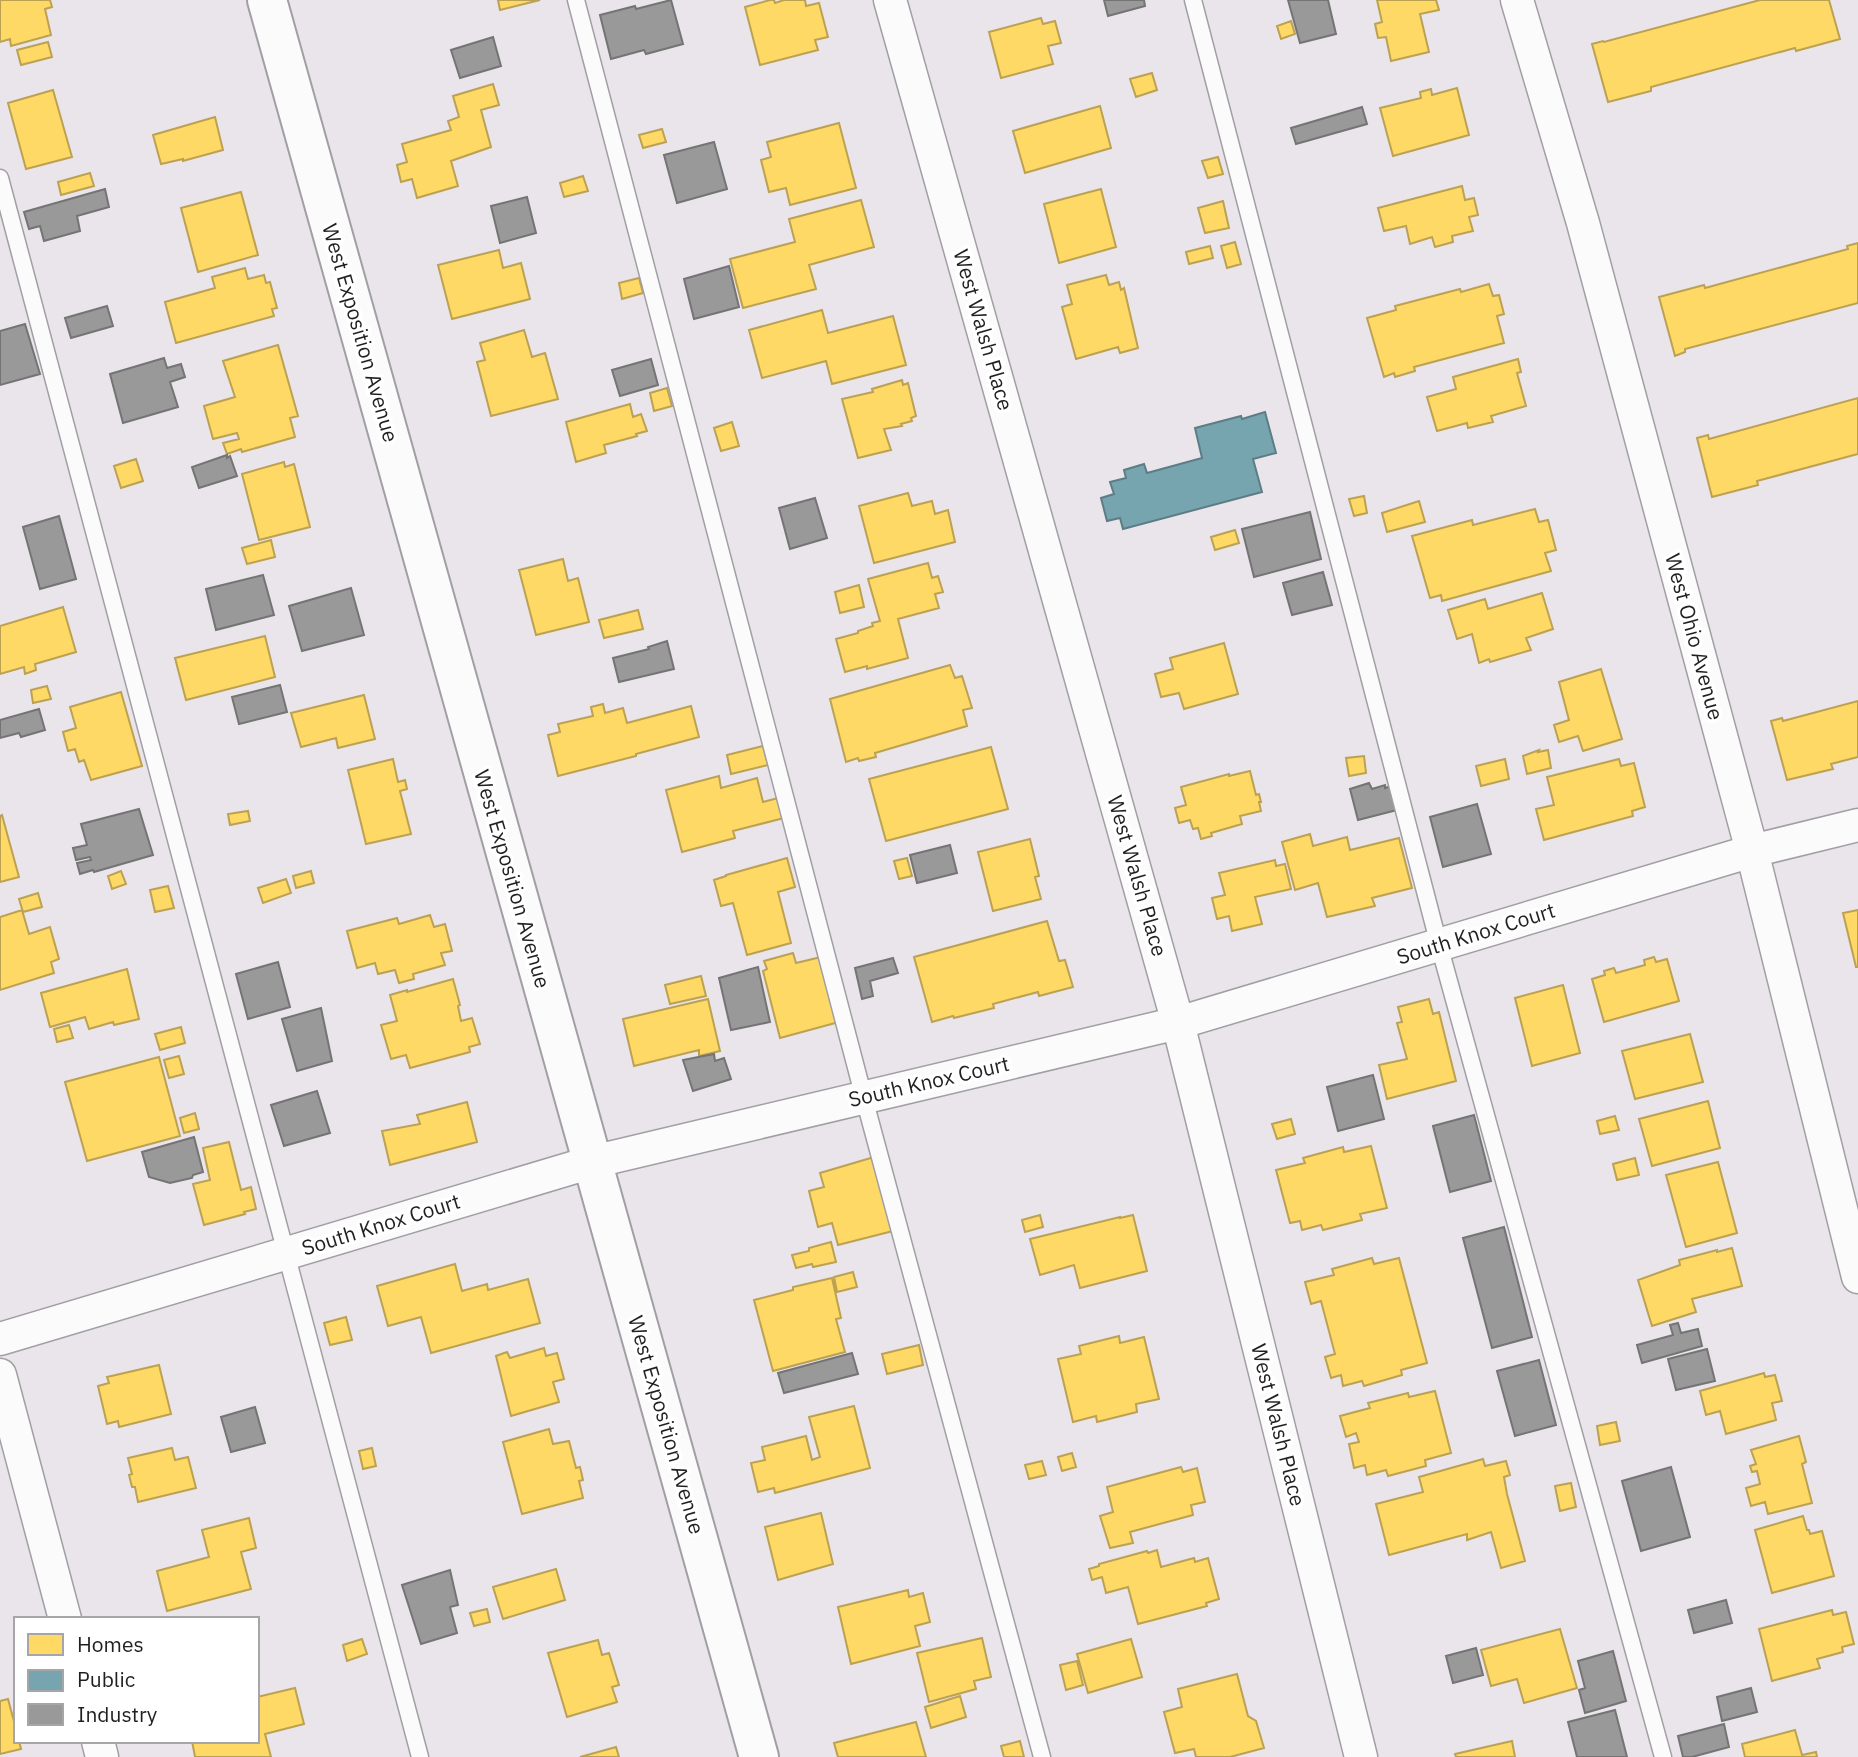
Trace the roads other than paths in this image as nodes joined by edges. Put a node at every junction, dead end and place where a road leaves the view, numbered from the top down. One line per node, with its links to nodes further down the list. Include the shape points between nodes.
1 (267, 0): 12 (street, West Exposition Avenue)
2 (576, 0): 11 (lane)
3 (890, 0): 10 (street, West Walsh Place)
4 (1193, 0): 9 (lane)
5 (1517, 0): 8 (street, West Ohio Avenue, via 1587,236)
6 (0, 178): 13 (lane)
7 (1858, 825): 8 (street, South Knox Court)
8 (1752, 851): 9 (street, South Knox Court); 14 (street, West Ohio Avenue)
9 (1439, 946): 10 (street, South Knox Court); 22 (lane)
10 (1178, 1023): 11 (street, South Knox Court); 21 (street, West Walsh Place)
11 (864, 1098): 12 (street, South Knox Court); 20 (lane)
12 (592, 1162): 13 (street, South Knox Court); 19 (street, West Exposition Avenue)
13 (286, 1253): 15 (street, South Knox Court); 18 (lane)
14 (1858, 1277)
15 (0, 1339)
16 (0, 1375): 17 (street)
17 (64, 1617)
18 (420, 1757)
19 (759, 1757)
20 (1042, 1757)
21 (1361, 1757)
22 (1663, 1757)

